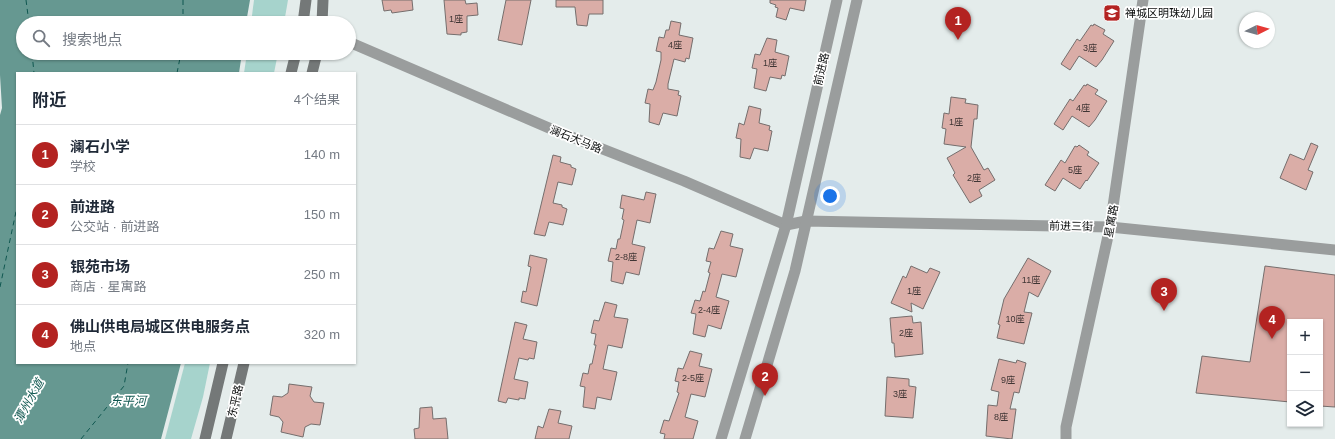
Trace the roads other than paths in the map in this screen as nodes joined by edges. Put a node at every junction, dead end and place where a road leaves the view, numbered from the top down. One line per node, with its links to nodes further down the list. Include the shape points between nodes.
1 (306, 0): 6 (main road)
2 (323, 0): 7 (main road)
3 (837, 0): 14 (street, 前进路)
4 (857, 0): 13 (street, 前进路)
5 (1143, 0): 15 (street, 星寓路)
6 (304, 16)
7 (322, 16)
8 (356, 45): 14 (street, 澜石大马路, via 549,128 684,181)
9 (294, 60): 11 (main road)
10 (315, 60): 12 (main road)
11 (291, 72)
12 (312, 72)
13 (806, 221): 14 (street); 15 (street, 前进三街); 22 (street, 前进路, via 795,271)
14 (786, 225): 21 (street, 前进路)
15 (1110, 227): 16 (street, 前进三街); 23 (street, 星寓路, via 1066,428)
16 (1335, 250)
17 (223, 364): 19 (main road, 东平路)
18 (244, 364): 20 (main road, 东平路)
19 (205, 439)
20 (226, 439)
21 (721, 439)
22 (745, 439)
23 (1066, 439)

